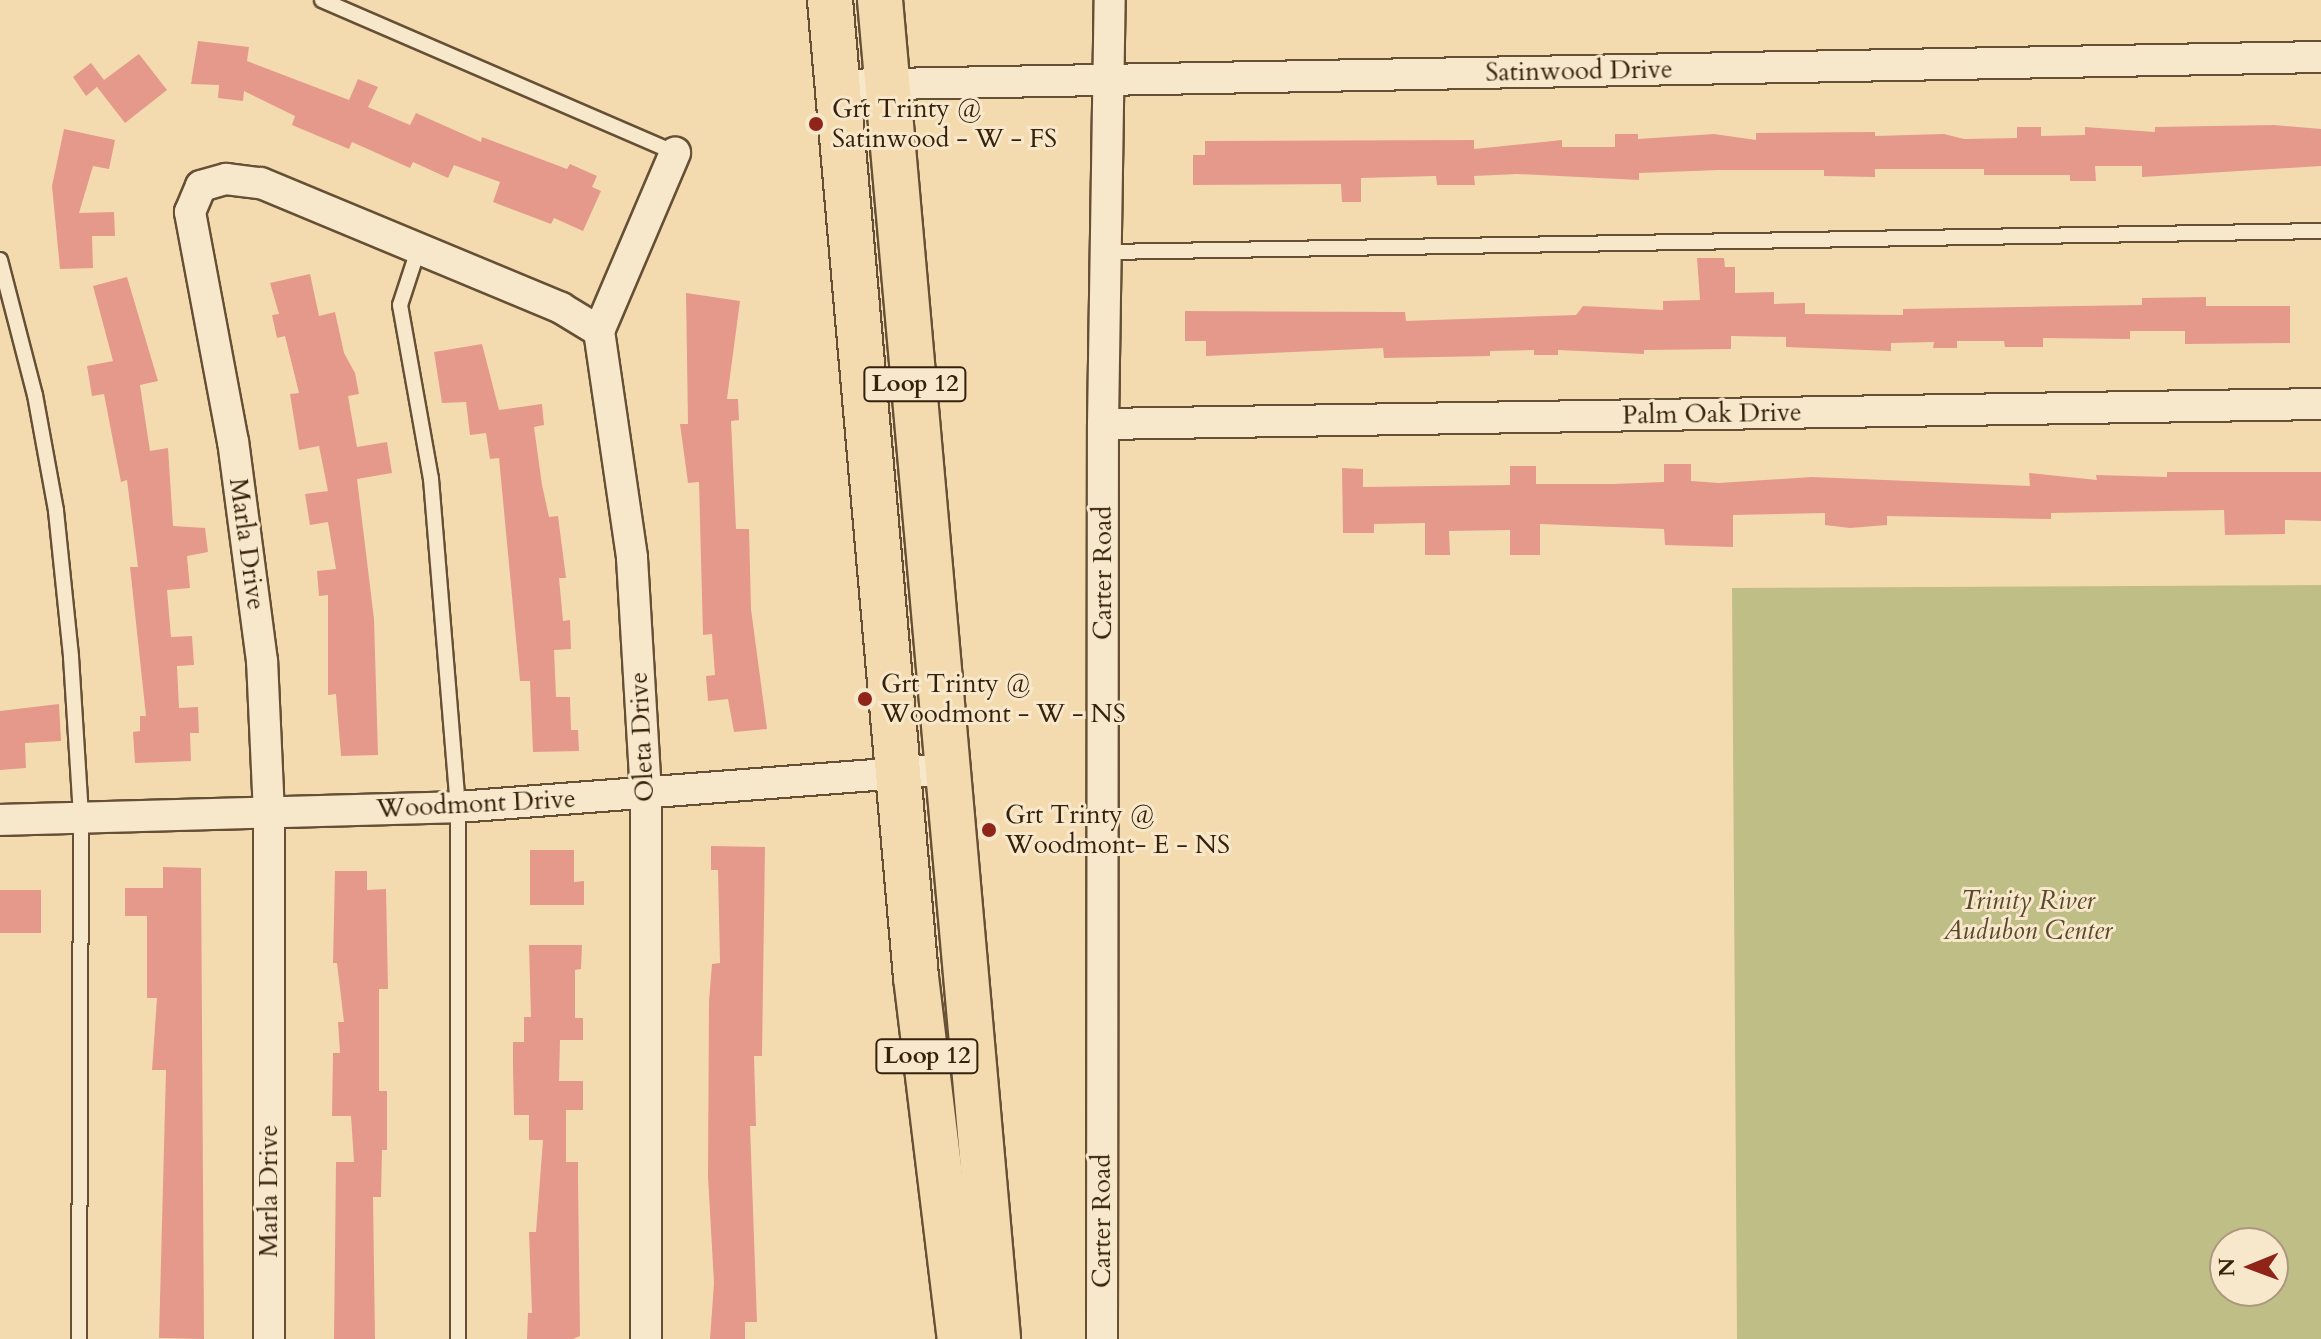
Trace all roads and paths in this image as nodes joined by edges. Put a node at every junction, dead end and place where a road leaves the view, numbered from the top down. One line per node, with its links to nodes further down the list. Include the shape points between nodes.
1 (322, 0): 9 (lane)
2 (830, 0): 8 (main road, Loop 12)
3 (880, 0): 7 (main road, Loop 12)
4 (1110, 0): 6 (street, Carter Road)
5 (2321, 57): 6 (street, Satinwood Drive)
6 (1110, 80): 7 (street, Satinwood Drive); 12 (street, Carter Road)
7 (888, 84): 8 (street, Satinwood Drive); 17 (main road, Loop 12)
8 (837, 85): 18 (main road, Loop 12)
9 (675, 153): 14 (street)
10 (2321, 231): 12 (lane)
11 (419, 246): 14 (street, Marla Drive, via 561,308); 20 (lane, via 400,305 431,479); 21 (street, Marla Drive, via 261,183 226,179 201,186 190,212 248,549 262,661)
12 (1107, 252): 16 (street, Carter Road)
13 (0, 260): 22 (lane, via 35,395 56,511)
14 (599, 331): 19 (street, Oleta Drive, via 632,557)
15 (2321, 404): 16 (street, Palm Oak Drive)
16 (1103, 424): 30 (street, Carter Road)
17 (950, 769): 18 (street, Woodmont Drive); 29 (main road, Loop 12)
18 (900, 773): 19 (street, Woodmont Drive); 28 (main road, Loop 12, via 916,977)
19 (646, 794): 20 (street, Woodmont Drive); 27 (street, Oleta Drive)
20 (458, 807): 21 (street, Woodmont Drive); 26 (lane)
21 (269, 814): 22 (street, Woodmont Drive); 25 (street, Marla Drive)
22 (81, 818): 23 (street, Woodmont Drive); 24 (lane)
23 (0, 820)
24 (79, 1339)
25 (269, 1339)
26 (458, 1339)
27 (646, 1339)
28 (960, 1339)
29 (998, 1339)
30 (1102, 1339)

